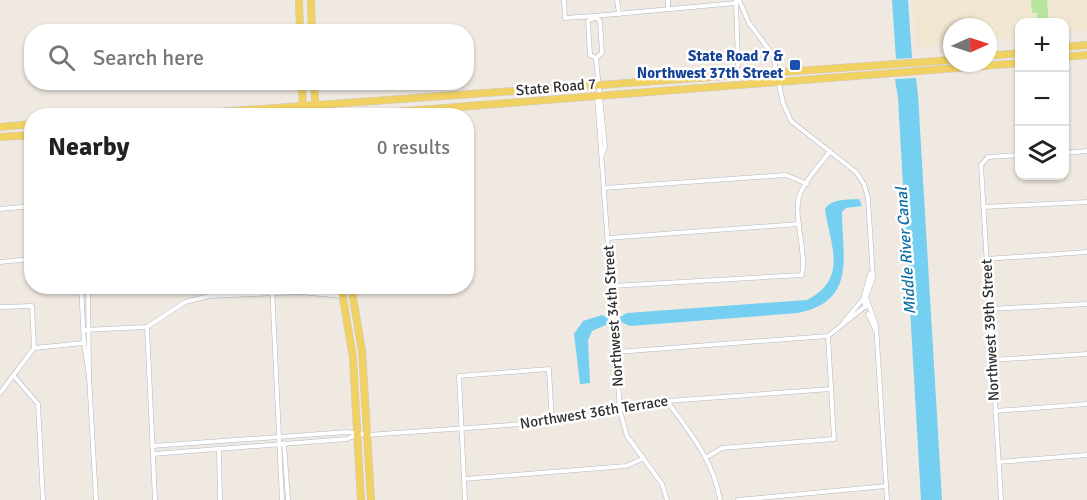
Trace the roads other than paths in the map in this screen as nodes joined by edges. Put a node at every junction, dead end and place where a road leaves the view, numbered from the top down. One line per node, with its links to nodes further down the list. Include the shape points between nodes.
1 (299, 0): 10 (main road)
2 (311, 0): 11 (main road)
3 (564, 0): 9 (street, via 565,18)
4 (617, 0): 8 (street)
5 (668, 0): 7 (street)
6 (737, 1): 7 (street); 23 (street, via 770,48); 24 (street, via 738,65)
7 (669, 9): 8 (street)
8 (618, 14): 9 (street)
9 (594, 17): 18 (street, Northwest 34th Street, via 600,21 602,46 602,53); 18 (street, Northwest 34th Street, via 588,21 590,55)
10 (300, 24)
11 (312, 24)
12 (1087, 45): 13 (main road)
13 (1069, 47)
14 (1015, 54): 15 (main road)
15 (997, 55)
16 (1087, 55): 17 (main road)
17 (1069, 57)
18 (596, 58): 26 (street, Northwest 34th Street)
19 (1015, 60): 21 (main road)
20 (943, 61): 23 (main road, State Road 7)
21 (1011, 64): 22 (main road, State Road 7); 25 (main road, State Road 7)
22 (1015, 64)
23 (778, 71): 24 (main road, State Road 7); 25 (street)
24 (734, 74): 26 (main road, State Road 7)
25 (780, 81): 30 (main road, State Road 7); 40 (street, via 791,121)
26 (597, 84): 29 (main road, State Road 7); 30 (street, Northwest 34th Street)
27 (302, 90): 32 (main road)
28 (314, 90): 31 (main road)
29 (509, 91): 31 (main road, State Road 7); 33 (main road, via 498,96 464,98)
30 (598, 94): 33 (main road, State Road 7); 45 (street, Northwest 34th Street, via 605,146)
31 (315, 105): 32 (main road, State Road 7)
32 (303, 106): 34 (main road, State Road 7)
33 (457, 106): 35 (main road, State Road 7)
34 (274, 108)
35 (434, 108)
36 (24, 125): 37 (main road)
37 (0, 127)
38 (24, 136): 39 (main road)
39 (0, 137)
40 (830, 151): 44 (street); 65 (street, via 864,184 868,198 872,284)
41 (1087, 152): 42 (street)
42 (1069, 153)
43 (1015, 155): 48 (street, Northwest 39th Street, via 983,160)
44 (807, 184): 45 (street, via 786,175); 50 (street, via 799,201)
45 (604, 188): 51 (street, Northwest 34th Street)
46 (1087, 202): 48 (street)
47 (24, 207): 49 (street)
48 (983, 207): 53 (street, Northwest 39th Street)
49 (0, 209)
50 (799, 224): 51 (street); 56 (street, via 805,260 802,275)
51 (608, 238): 56 (street, Northwest 34th Street)
52 (1087, 252): 53 (street)
53 (986, 259): 69 (street, Northwest 39th Street)
54 (24, 260): 55 (street)
55 (0, 262)
56 (612, 286): 78 (street, Northwest 34th Street)
57 (81, 294): 73 (street)
58 (88, 294): 72 (street)
59 (257, 294): 71 (street, via 195,298)
60 (272, 294): 93 (street)
61 (322, 294): 63 (street)
62 (351, 294): 64 (main road)
63 (343, 296): 91 (main road, via 353,358)
64 (353, 296): 92 (main road, via 362,350)
65 (865, 298): 67 (street); 70 (street)
66 (1087, 304): 69 (street)
67 (866, 306): 70 (street); 104 (street, via 876,325)
68 (0, 307): 77 (street, via 32,306)
69 (989, 309): 80 (street, Northwest 39th Street)
70 (843, 324): 74 (street)
71 (147, 327): 72 (street); 96 (street)
72 (90, 329): 73 (street); 75 (street)
73 (83, 330): 76 (street)
74 (828, 336): 78 (street); 83 (street)
75 (89, 342): 76 (street); 82 (street)
76 (84, 343): 77 (street); 82 (street)
77 (34, 348): 81 (street)
78 (617, 352): 87 (street, Northwest 34th Street)
79 (1087, 354): 80 (street)
80 (992, 360): 88 (street, Northwest 39th Street)
81 (14, 375): 84 (street); 105 (street, via 38,404)
82 (89, 376): 106 (street)
83 (831, 389): 85 (street, Northwest 36th Terrace); 100 (street, via 834,439 722,448)
84 (0, 393)
85 (667, 400): 87 (street, Northwest 36th Terrace); 100 (street)
86 (1087, 404): 88 (street)
87 (620, 411): 89 (street, Northwest 36th Terrace); 101 (street, Northwest 34th Street, via 627,436)
88 (995, 411): 102 (street, Northwest 39th Street)
89 (552, 422): 90 (street, Northwest 36th Terrace); 90 (street, via 549,369 459,376)
90 (462, 428): 92 (street, Northwest 36th Terrace); 103 (street)
91 (357, 435): 92 (street, Northwest 36th Terrace); 93 (street, Northwest 36th Terrace, via 347,432); 95 (street, Northwest 36th Terrace); 111 (main road)
92 (368, 435): 112 (main road)
93 (281, 437): 94 (street); 95 (street); 96 (street, Northwest 36th Terrace)
94 (278, 444): 95 (street, Northwest 36th Terrace); 97 (street, Northwest 36th Terrace); 109 (street)
95 (284, 444): 110 (street)
96 (152, 446): 98 (street)
97 (219, 450): 98 (street, Northwest 36th Terrace); 108 (street)
98 (153, 454): 107 (street)
99 (1087, 455): 102 (street)
100 (707, 457): 115 (street)
101 (642, 459): 103 (street, via 626,466); 114 (street, Northwest 34th Street, via 662,484)
102 (998, 462): 118 (street, Northwest 39th Street)
103 (464, 479): 113 (street)
104 (886, 486): 116 (street); 117 (street)
105 (43, 500)
106 (96, 500)
107 (155, 500)
108 (220, 500)
109 (282, 500)
110 (288, 500)
111 (361, 500)
112 (371, 500)
113 (465, 500)
114 (667, 500)
115 (720, 500)
116 (738, 500)
117 (887, 500)
118 (1000, 500)

